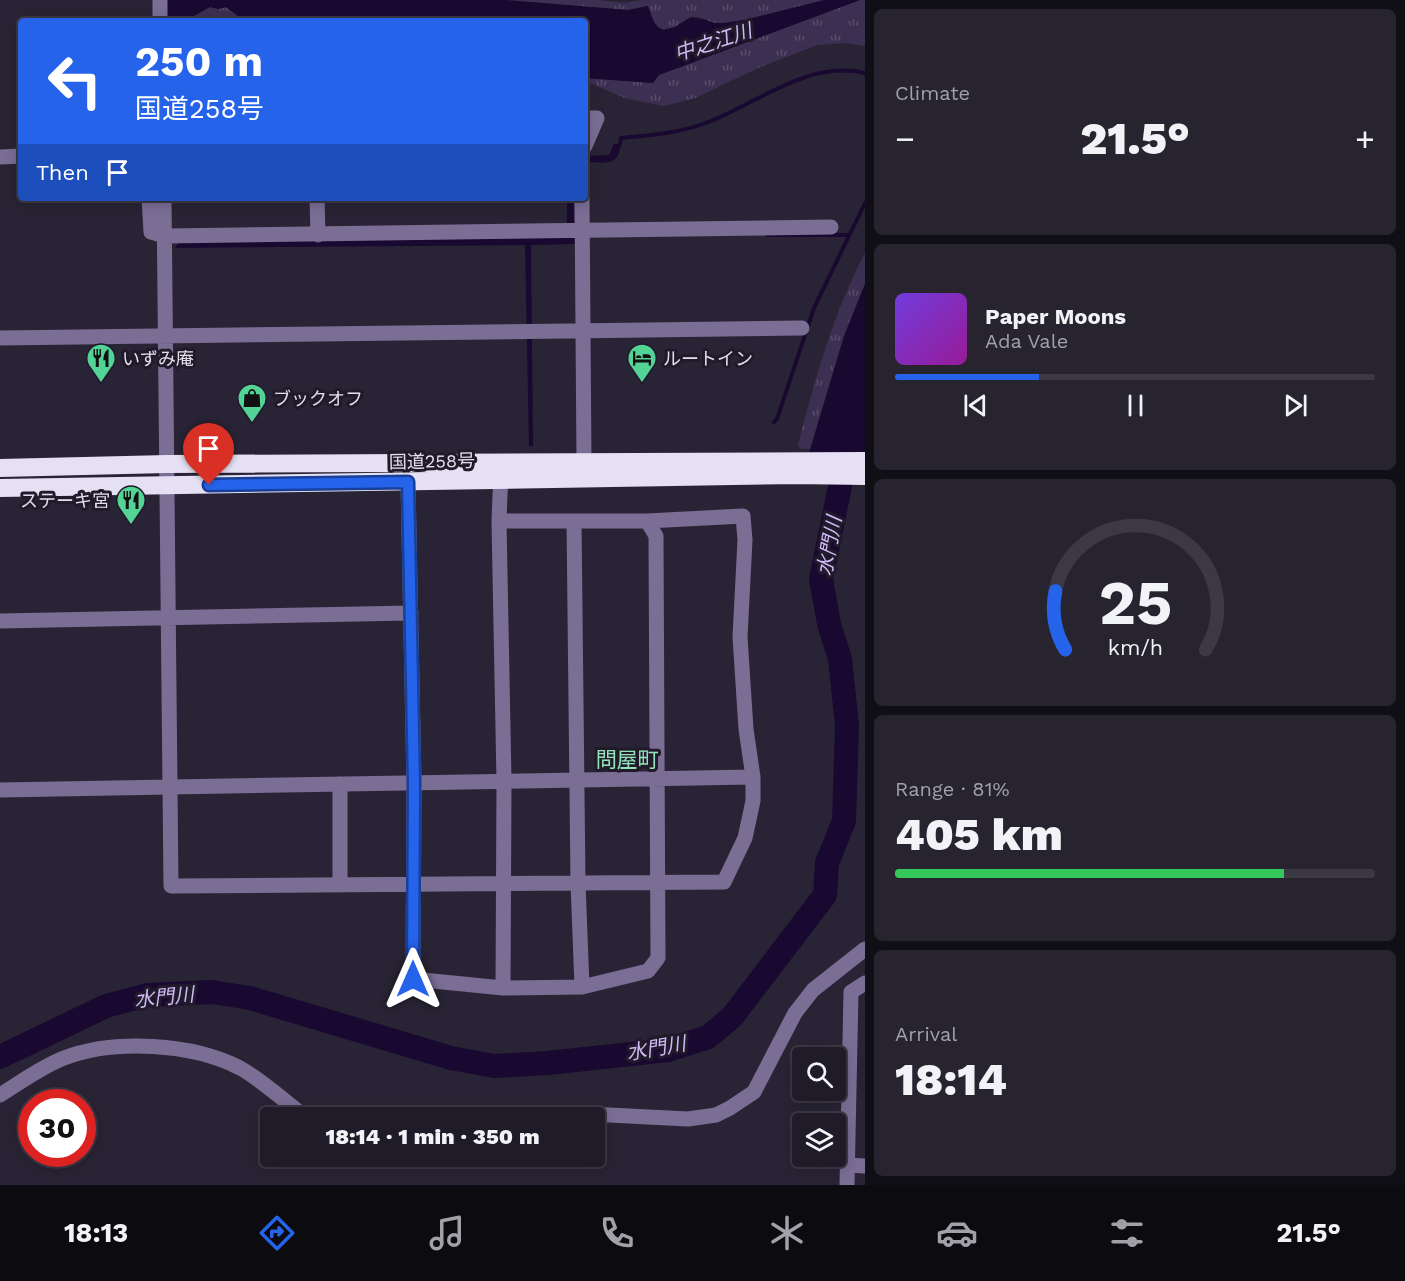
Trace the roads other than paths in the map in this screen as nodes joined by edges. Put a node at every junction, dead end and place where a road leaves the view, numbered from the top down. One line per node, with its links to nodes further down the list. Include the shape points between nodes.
1 (160, 0): 2 (street)
2 (160, 18)
3 (588, 118): 4 (street, via 597,118)
4 (588, 139)
5 (18, 156): 6 (street)
6 (0, 157)
7 (149, 201): 14 (street, via 151,232)
8 (164, 201): 14 (street)
9 (317, 201): 13 (street)
10 (581, 201): 12 (street)
11 (831, 227): 12 (street)
12 (574, 231): 13 (street); 16 (street)
13 (318, 235): 14 (street)
14 (165, 236): 17 (street)
15 (802, 328): 16 (street)
16 (584, 329): 17 (street); 21 (street)
17 (165, 336): 18 (street); 22 (street)
18 (0, 338)
19 (865, 461): 24 (highway, 国道258号)
20 (502, 462): 21 (highway, 国道258号); 22 (highway, 国道258号); 26 (street)
21 (584, 462): 24 (highway, 国道258号)
22 (167, 464): 23 (highway, 国道258号); 28 (street)
23 (0, 468)
24 (797, 468): 25 (highway, 国道258号); 26 (highway, 国道258号)
25 (865, 476)
26 (501, 481): 27 (highway, 国道258号); 30 (street)
27 (408, 482): 28 (highway, 国道258号); 33 (street)
28 (167, 486): 29 (highway, 国道258号); 34 (street)
29 (0, 488)
30 (499, 521): 31 (street); 39 (street)
31 (574, 521): 32 (street); 38 (street)
32 (647, 521): 36 (street, via 743,516 740,637); 37 (street, via 656,536)
33 (411, 613): 34 (street); 40 (street)
34 (168, 618): 35 (street); 42 (street)
35 (0, 621)
36 (753, 777): 37 (street); 45 (street, via 753,801 745,838 724,882)
37 (658, 779): 38 (street); 45 (street)
38 (577, 780): 39 (street); 44 (street)
39 (504, 781): 40 (street); 46 (street)
40 (414, 783): 41 (street); 48 (street)
41 (340, 784): 42 (street); 47 (street)
42 (170, 789): 43 (street); 47 (street, via 171,886)
43 (0, 790)
44 (578, 883): 45 (street); 46 (street); 51 (street)
45 (658, 883): 51 (street, via 658,958 648,971)
46 (502, 884): 48 (street); 52 (street)
47 (340, 885): 48 (street)
48 (412, 885): 52 (street, via 413,979)
49 (865, 950): 55 (street, via 813,990 795,1013 754,1092 730,1108 716,1115 688,1119)
50 (865, 983): 56 (street, via 851,992)
51 (582, 987): 52 (street)
52 (503, 988)
53 (0, 1095): 54 (street, via 64,1058 104,1048 161,1046 198,1052 240,1068)
54 (292, 1107)
55 (605, 1115)
56 (848, 1165): 57 (street); 58 (street)
57 (865, 1166)
58 (847, 1185)

